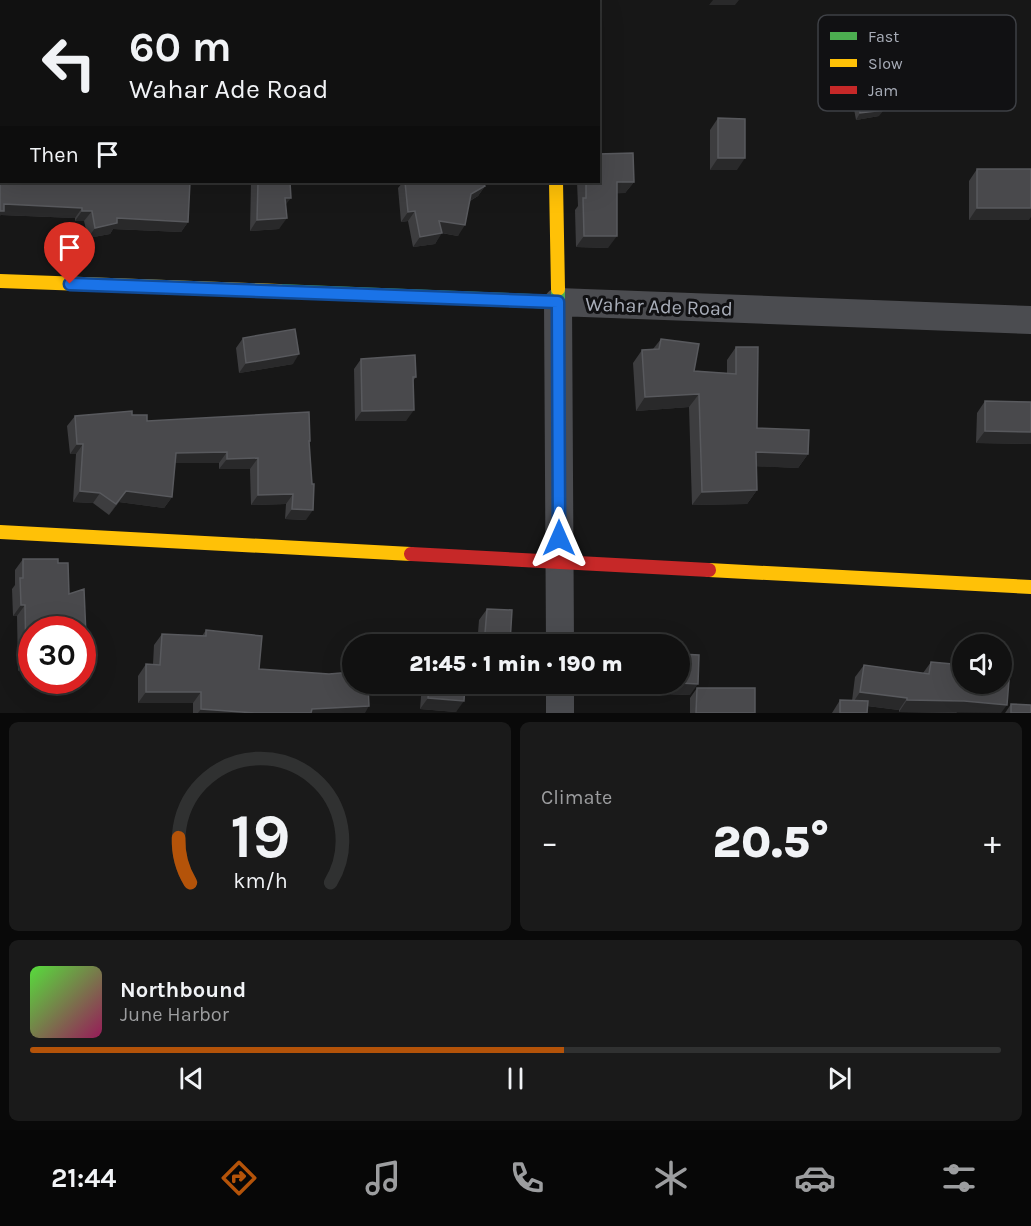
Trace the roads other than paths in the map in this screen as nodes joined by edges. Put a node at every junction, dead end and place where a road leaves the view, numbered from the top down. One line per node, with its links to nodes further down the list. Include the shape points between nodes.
1 (556, 183): 3 (street)
2 (0, 281): 3 (street, Wahar Ade Road)
3 (558, 302): 4 (street, Wahar Ade Road); 6 (street)
4 (1031, 320)
5 (0, 532): 6 (street)
6 (559, 561): 7 (street); 8 (street)
7 (1031, 586)
8 (560, 634)
9 (560, 694): 10 (street)
10 (560, 713)

